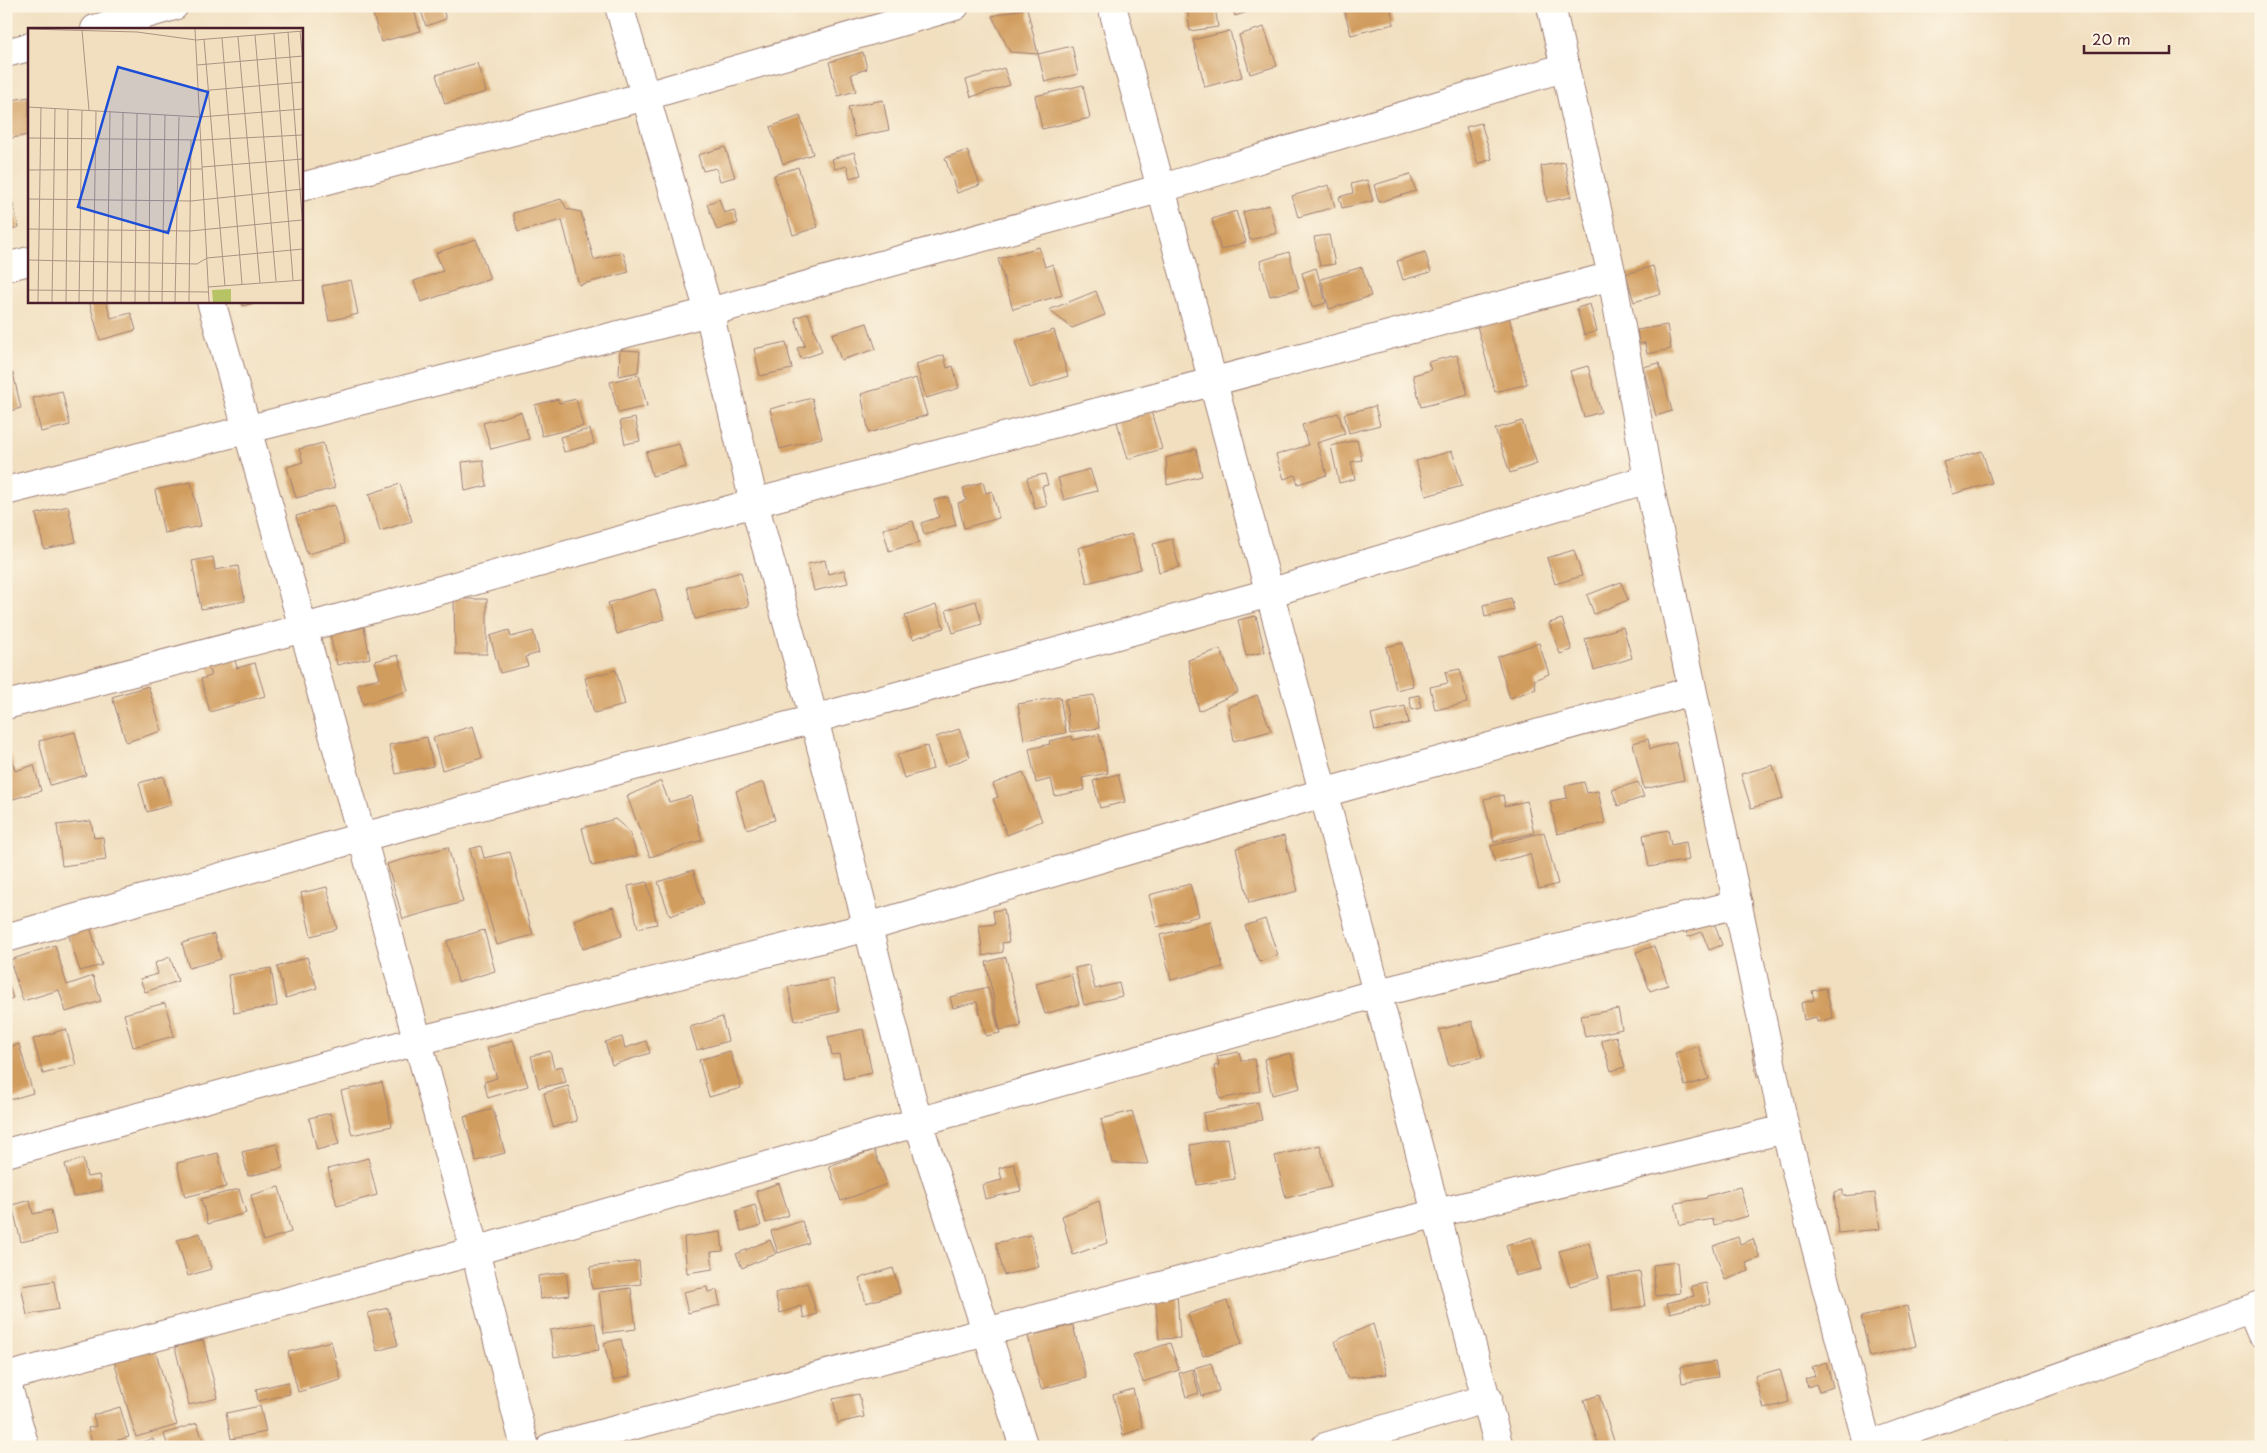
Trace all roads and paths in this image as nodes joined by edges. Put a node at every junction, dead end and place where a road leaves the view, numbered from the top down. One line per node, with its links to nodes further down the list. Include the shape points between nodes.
1 (174, 6): 6 (street)
2 (619, 6): 11 (street)
3 (955, 6): 11 (street)
4 (1112, 6): 13 (street)
5 (1551, 6): 10 (street)
6 (136, 17): 7 (street)
7 (98, 28)
8 (28, 47): 9 (street)
9 (6, 53)
10 (1566, 67): 13 (street); 16 (street)
11 (646, 96): 12 (street); 18 (street)
12 (302, 187)
13 (1159, 189): 18 (street); 19 (street)
14 (28, 261): 15 (street)
15 (6, 267)
16 (1612, 276): 19 (street); 21 (street)
17 (210, 302): 20 (street)
18 (709, 312): 20 (street); 23 (street)
19 (1212, 384): 23 (street); 24 (street)
20 (245, 429): 22 (street); 25 (street)
21 (1648, 479): 24 (street); 26 (street)
22 (6, 492)
23 (754, 503): 25 (street); 28 (street)
24 (1269, 593): 28 (street); 29 (street)
25 (304, 628): 27 (street); 30 (street)
26 (1692, 691): 29 (street); 31 (street)
27 (6, 705)
28 (814, 718): 30 (street); 32 (street)
29 (1323, 793): 32 (street); 34 (street)
30 (362, 837): 33 (street); 35 (street)
31 (1738, 904): 34 (street); 37 (street)
32 (868, 927): 35 (street); 36 (street)
33 (6, 938)
34 (1378, 993): 36 (street); 39 (street)
35 (417, 1041): 38 (street); 40 (street)
36 (918, 1122): 40 (street); 42 (street)
37 (1786, 1129): 39 (street); 45 (street)
38 (6, 1153)
39 (1437, 1213): 42 (street); 44 (street)
40 (475, 1251): 43 (street); 47 (street)
41 (2258, 1316): 45 (street)
42 (987, 1334): 48 (street); 49 (street)
43 (6, 1379): 46 (street)
44 (1488, 1398): 50 (street); 51 (street)
45 (1867, 1446)
46 (26, 1447)
47 (525, 1447)
48 (551, 1447)
49 (1024, 1447)
50 (1325, 1447)
51 (1499, 1447)

